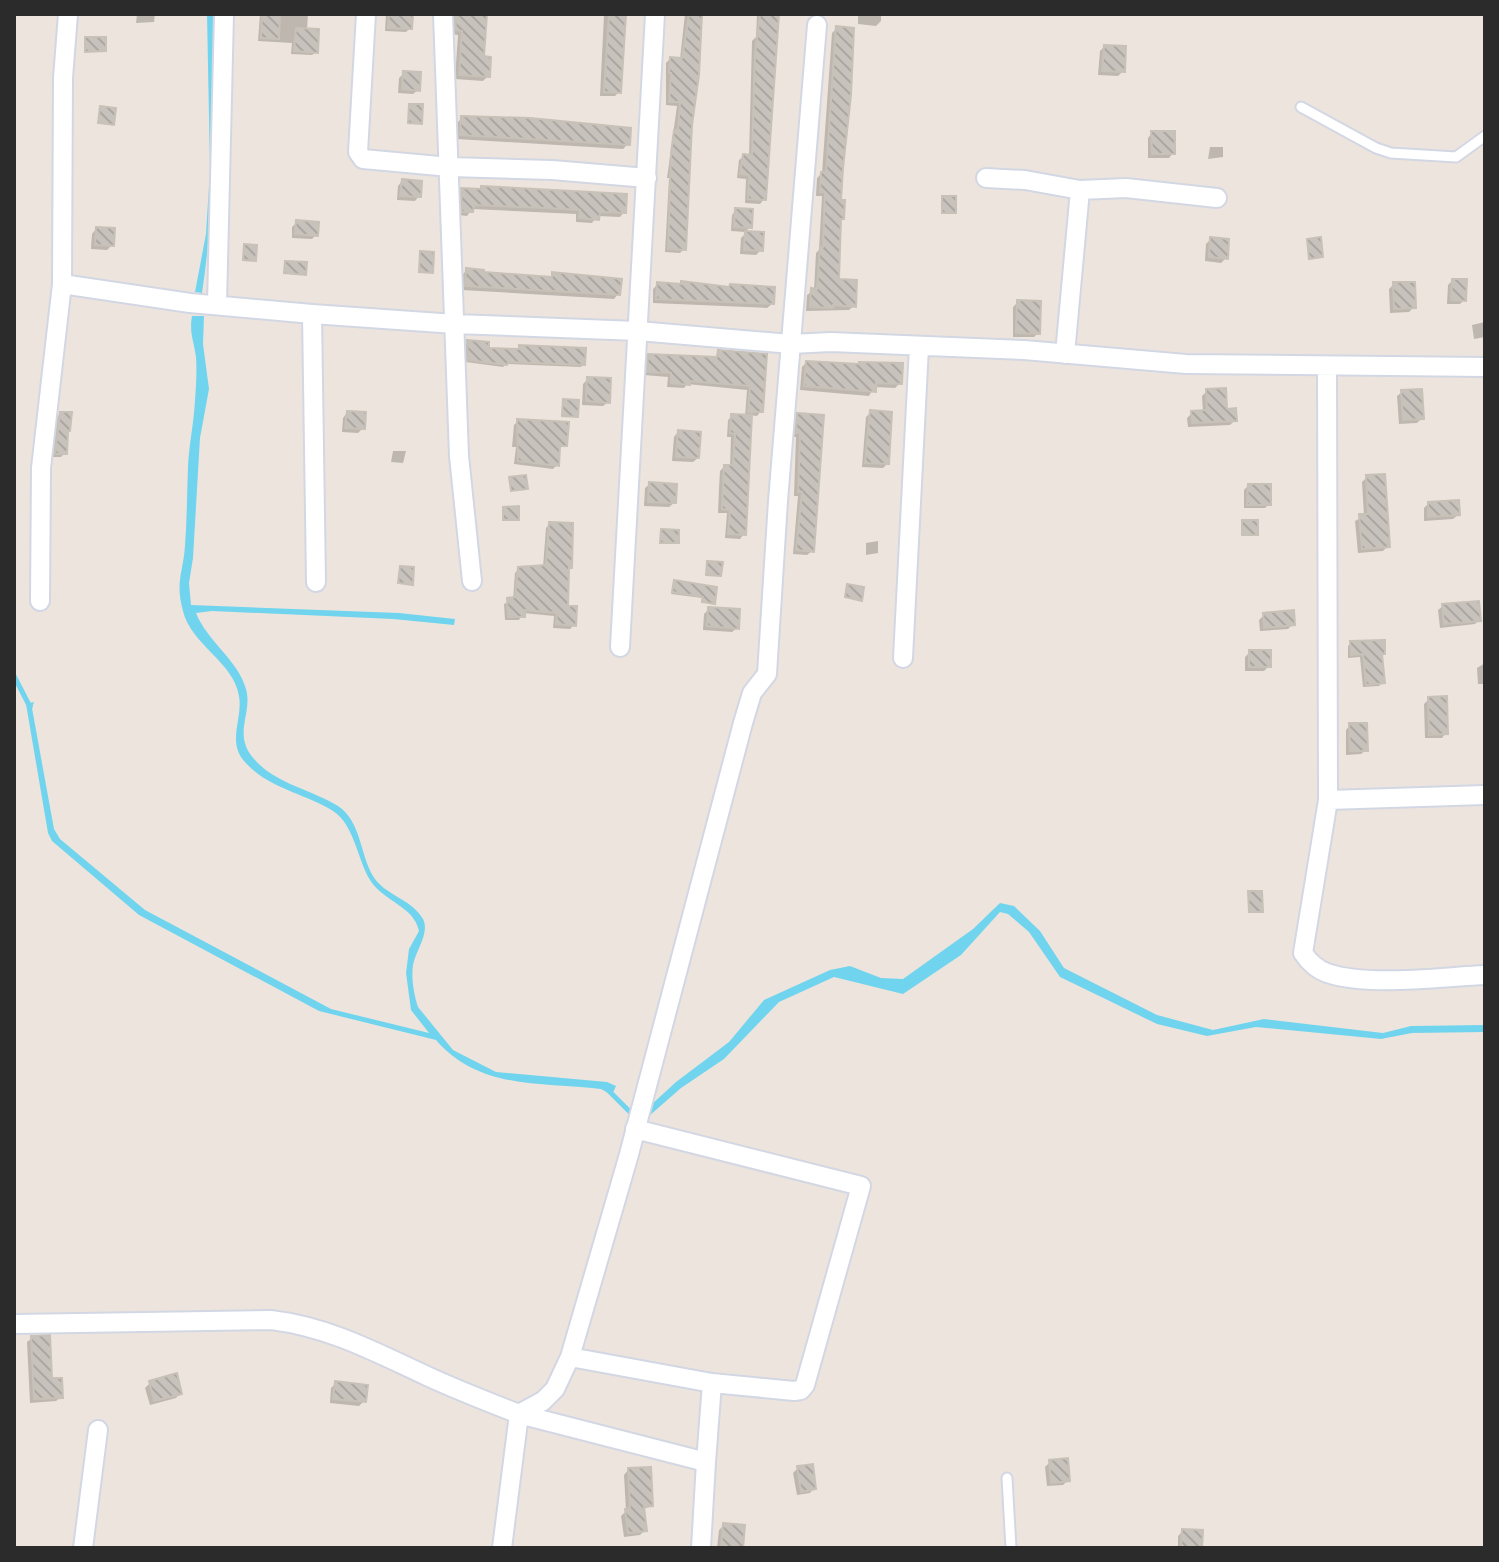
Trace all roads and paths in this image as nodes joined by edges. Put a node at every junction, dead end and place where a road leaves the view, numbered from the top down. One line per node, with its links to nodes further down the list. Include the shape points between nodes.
1 (68, 14): 14 (street)
2 (224, 14): 15 (street)
3 (366, 14): 9 (street, via 358,152 371,162)
4 (443, 14): 9 (street)
5 (655, 14): 10 (street)
6 (817, 25): 19 (street)
7 (1301, 107): 8 (lane, via 1391,153 1456,157)
8 (1485, 136)
9 (450, 167): 10 (street); 17 (street)
10 (647, 178): 18 (street)
11 (986, 178): 12 (street)
12 (1080, 190): 13 (street, via 1126,188); 21 (street)
13 (1217, 198)
14 (62, 284): 15 (street); 26 (street, via 41,468)
15 (204, 303): 16 (street)
16 (312, 314): 17 (street); 25 (street)
17 (455, 324): 18 (street); 24 (street, via 459,456)
18 (638, 331): 19 (street); 27 (street)
19 (791, 344): 20 (street); 32 (street, via 767,674 752,693 743,723)
20 (919, 347): 21 (street); 28 (street)
21 (1065, 354): 22 (street)
22 (1327, 367): 23 (street); 30 (street)
23 (1485, 367)
24 (472, 581)
25 (316, 582)
26 (40, 601)
27 (620, 647)
28 (903, 658)
29 (1485, 795): 30 (street)
30 (1328, 800): 31 (street, via 1304,939 1303,953 1310,964 1325,973 1361,980)
31 (1485, 975)
32 (636, 1122): 34 (street); 35 (street, via 861,1186 805,1385 794,1391)
33 (14, 1324): 36 (street, via 304,1324)
34 (570, 1357): 35 (street); 36 (street, via 555,1389)
35 (712, 1383): 38 (street)
36 (519, 1414): 38 (street); 41 (street)
37 (98, 1430): 40 (street)
38 (706, 1462): 42 (street)
39 (1007, 1478): 43 (lane)
40 (83, 1548)
41 (502, 1548)
42 (701, 1548)
43 (1011, 1548)

